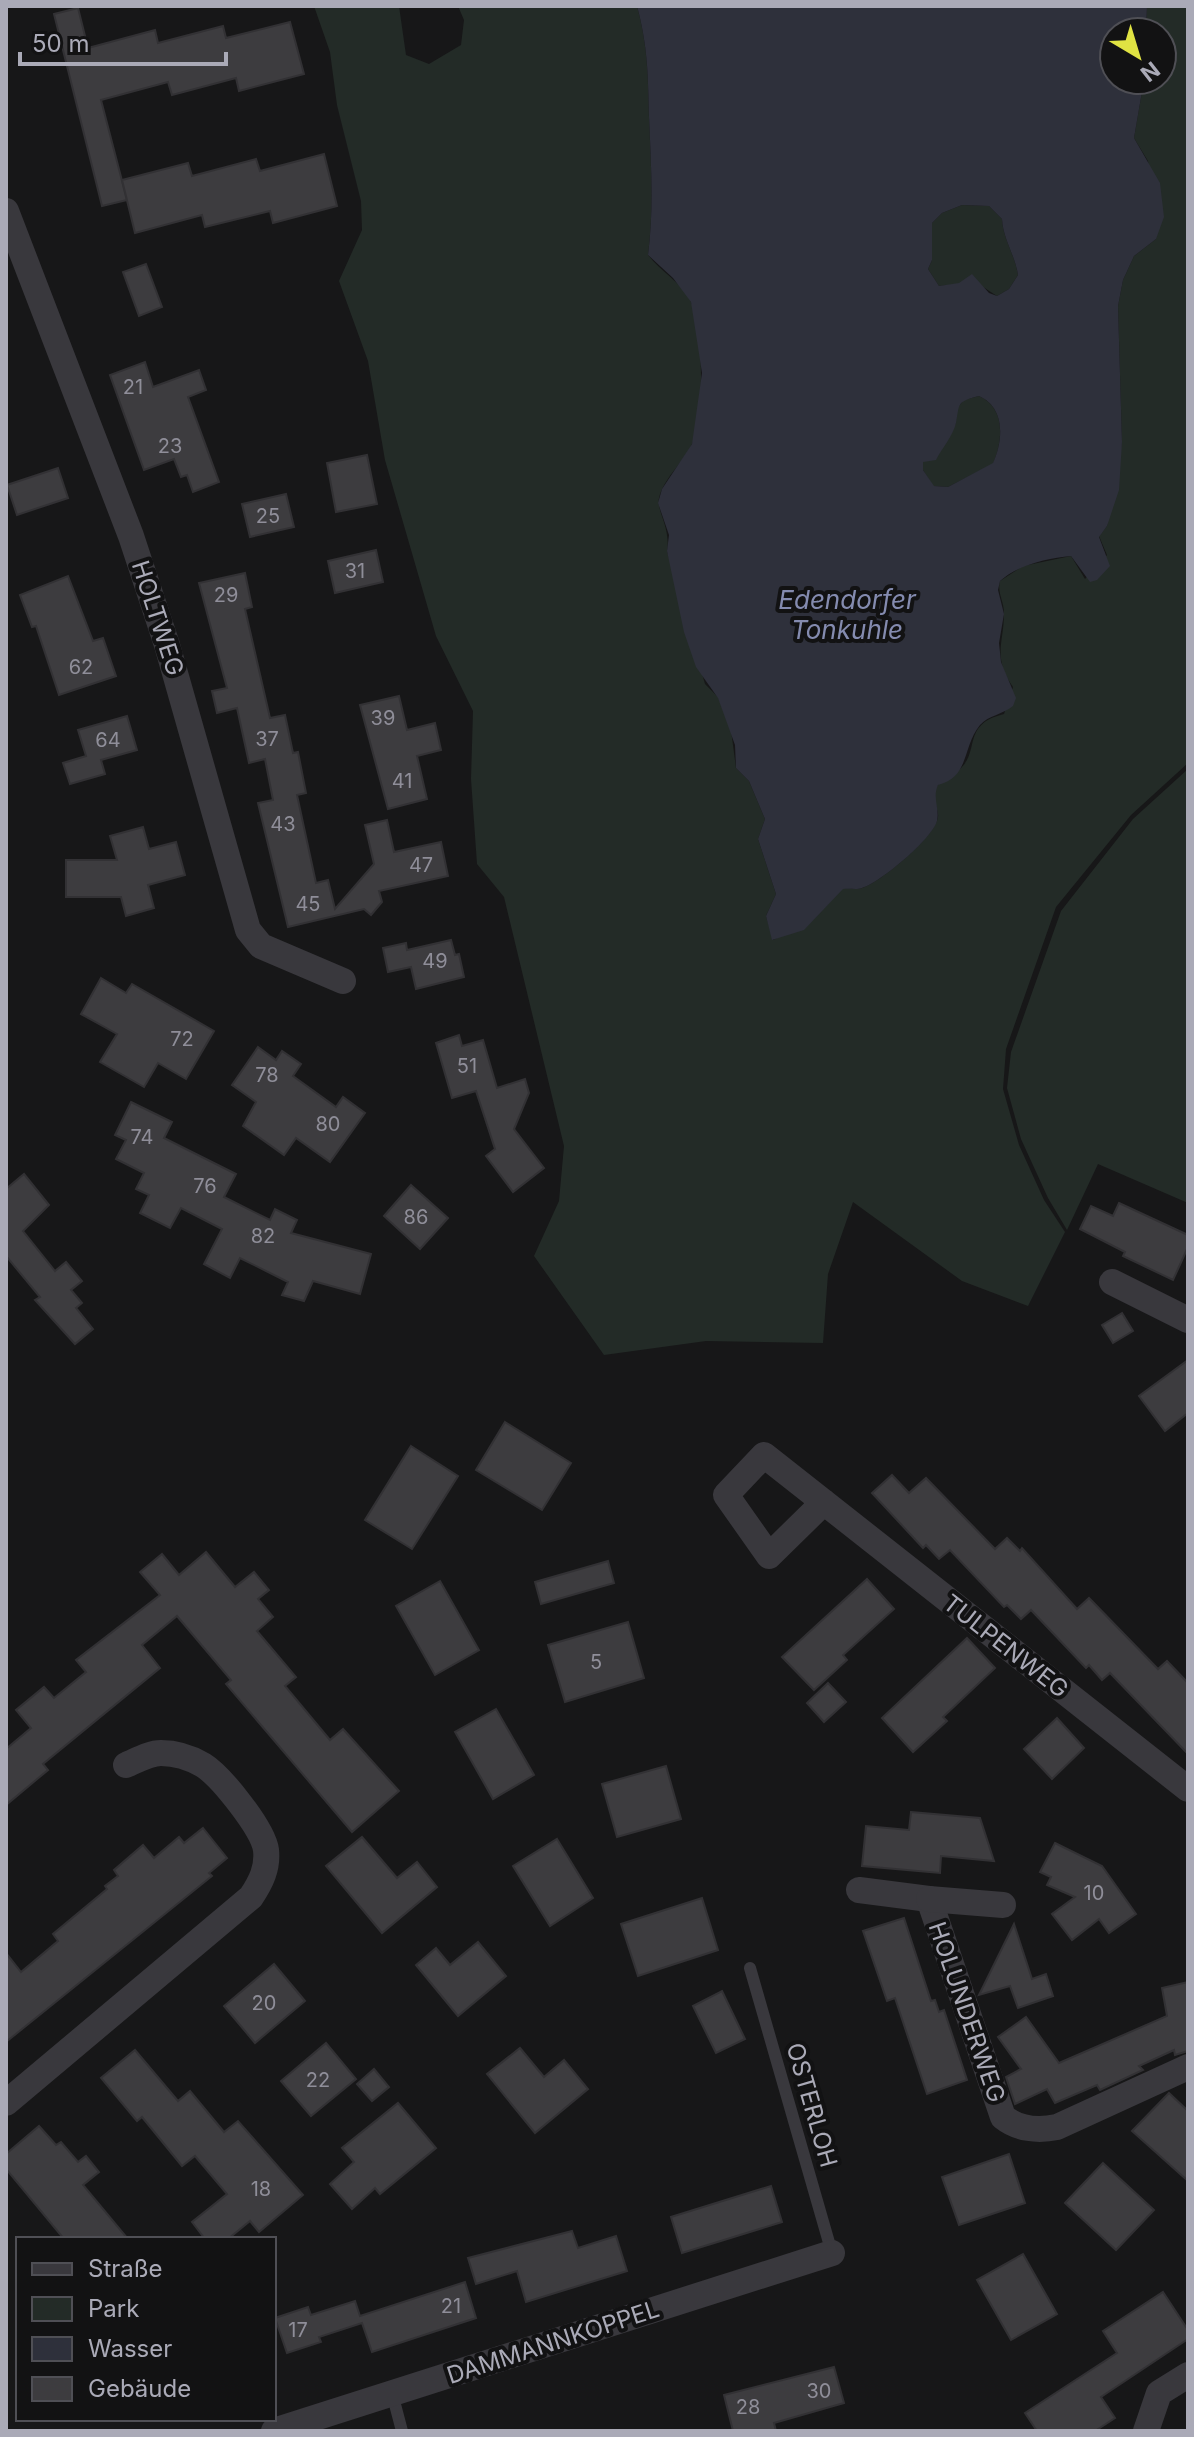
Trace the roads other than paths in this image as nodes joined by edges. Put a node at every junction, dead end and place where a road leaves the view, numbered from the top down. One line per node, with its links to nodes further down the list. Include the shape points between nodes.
1 (6, 211): 2 (street, HOLTWEG, via 131,536 191,718 248,930 261,946)
2 (343, 981)
3 (1112, 1282): 4 (street)
4 (1188, 1320)
5 (824, 1502): 7 (street, TULPENWEG)
6 (126, 1765): 13 (street, via 157,1753 188,1758 212,1772 266,1847 261,1881 251,1897)
7 (1188, 1789)
8 (859, 1890): 9 (street, HOLUNDERWEG)
9 (929, 1899): 10 (street, HOLUNDERWEG); 12 (street, HOLUNDERWEG, via 1007,2120 1037,2129 1057,2127)
10 (1003, 1905)
11 (750, 1968): 14 (lane, OSTERLOH)
12 (1188, 2067)
13 (6, 2103)
14 (832, 2253): 16 (street, DAMMANNKOPPEL)
15 (1188, 2375): 19 (street, via 1159,2393)
16 (392, 2393): 17 (street, DAMMANNKOPPEL); 18 (lane)
17 (274, 2431)
18 (402, 2431)
19 (1146, 2431)

